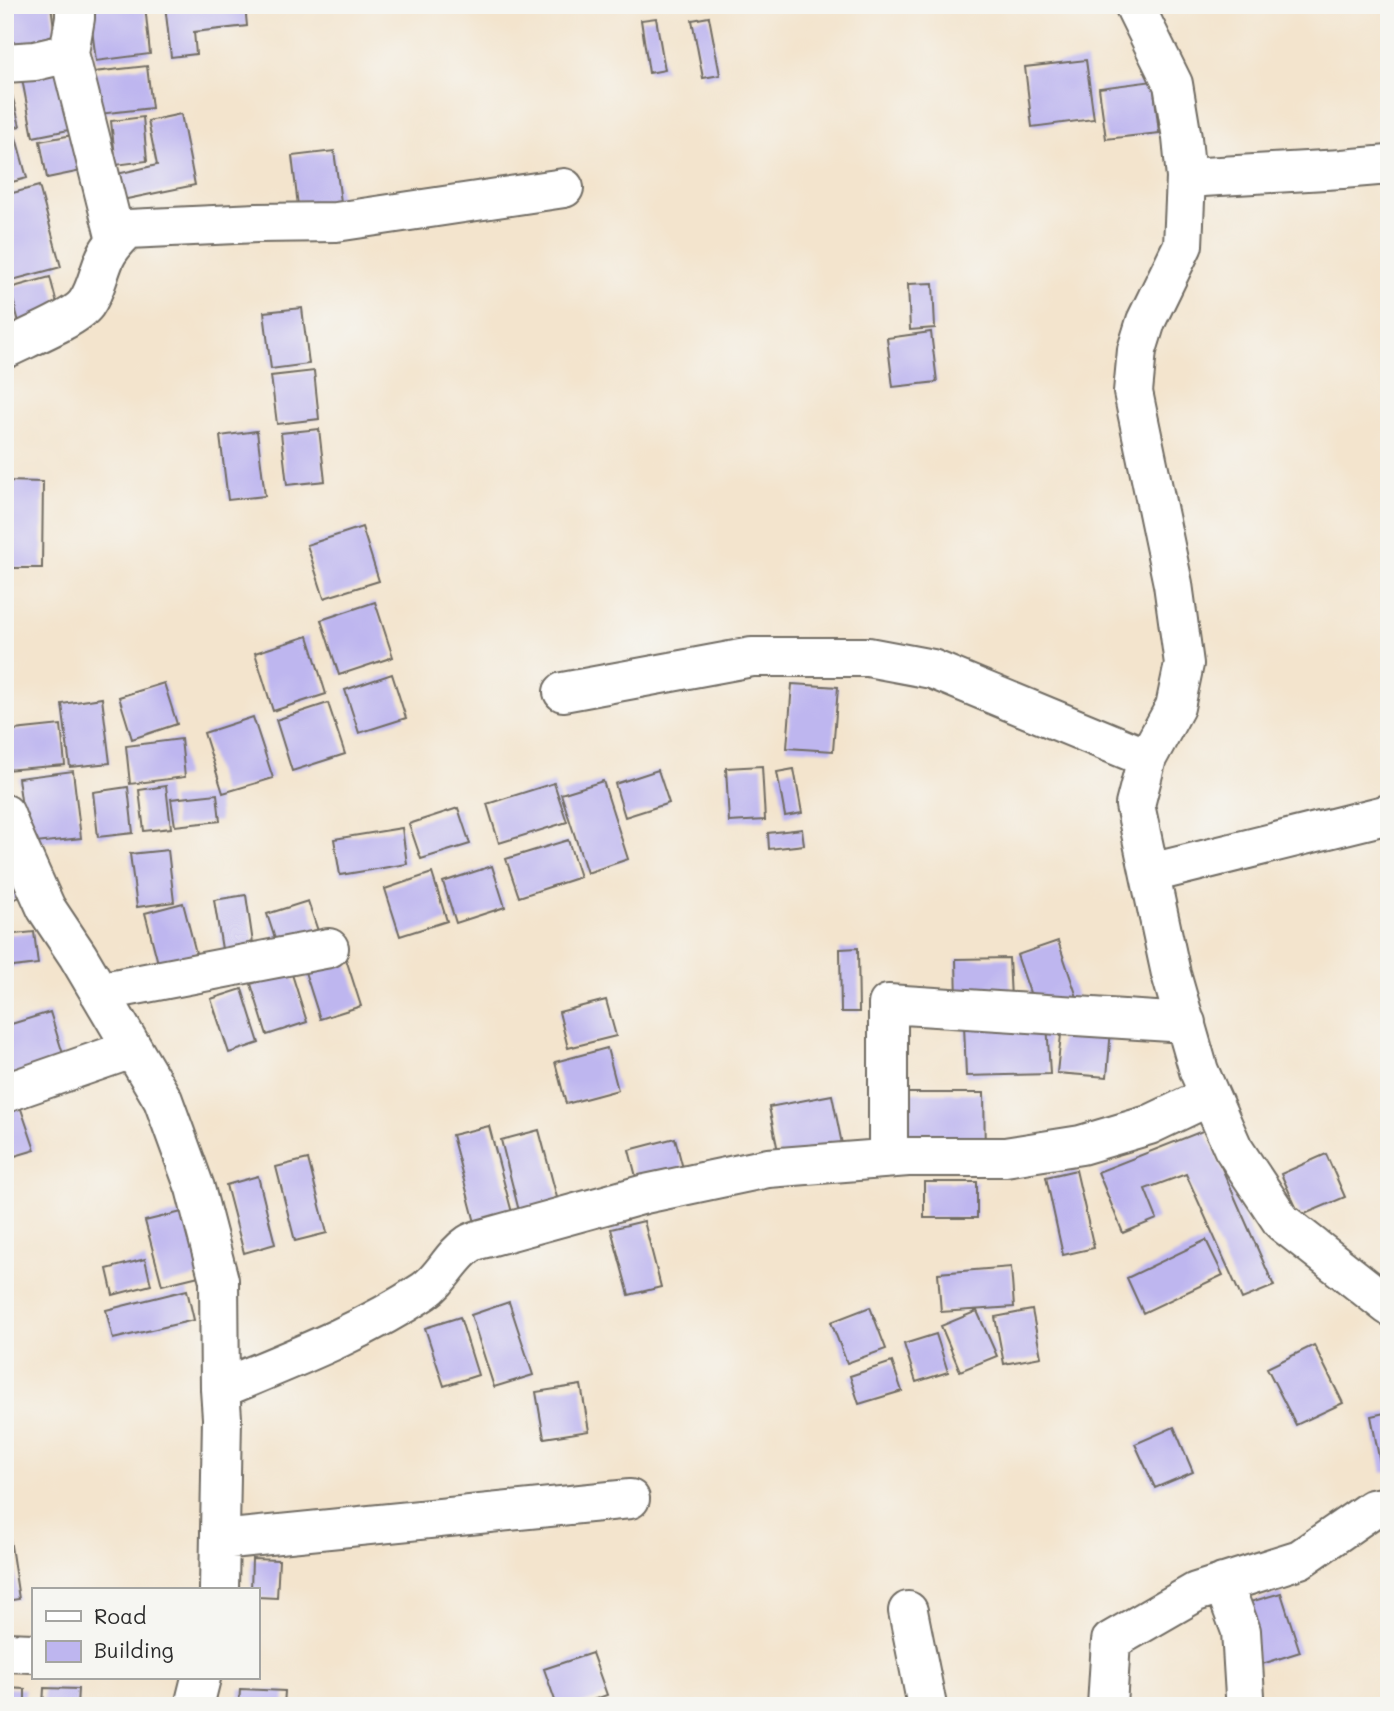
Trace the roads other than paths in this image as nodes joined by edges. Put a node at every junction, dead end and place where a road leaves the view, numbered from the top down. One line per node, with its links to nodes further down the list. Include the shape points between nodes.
1 (75, 5): 3 (street)
2 (1134, 5): 6 (street, via 1173,84)
3 (69, 53): 4 (street); 8 (street)
4 (5, 63)
5 (1389, 165): 6 (street)
6 (1186, 178): 11 (street, via 1183,245 1146,321 1137,350 1133,392 1173,584 1184,664 1175,707)
7 (564, 188): 8 (street, via 336,222 128,229)
8 (116, 240): 9 (street, via 84,307)
9 (5, 349)
10 (563, 692): 11 (street, via 752,657 868,657 932,669)
11 (1147, 758): 14 (street, via 1135,805)
12 (5, 814): 16 (street, via 46,908)
13 (1389, 814): 14 (street)
14 (1151, 873): 17 (street)
15 (329, 948): 16 (street)
16 (99, 992): 18 (street)
17 (1186, 1023): 20 (street); 21 (street, via 888,1004)
18 (132, 1049): 19 (street); 23 (street, via 163,1100 195,1188 219,1280)
19 (5, 1093)
20 (1210, 1096): 21 (street, via 1149,1125 1081,1145 1005,1157); 22 (street, via 1233,1148 1282,1222)
21 (888, 1158): 23 (street, via 768,1168 645,1194 471,1242 427,1289 334,1340)
22 (1389, 1306)
23 (220, 1389): 26 (street)
24 (630, 1499): 26 (street)
25 (1389, 1506): 27 (street, via 1372,1509 1300,1559)
26 (220, 1540): 28 (street)
27 (1223, 1583): 33 (street, via 1241,1631); 36 (street, via 1196,1591 1111,1641)
28 (219, 1588)
29 (908, 1611): 35 (street)
30 (5, 1652): 31 (street)
31 (32, 1653)
32 (200, 1680): 34 (street)
33 (1245, 1696)
34 (194, 1706)
35 (927, 1706)
36 (1107, 1706)

